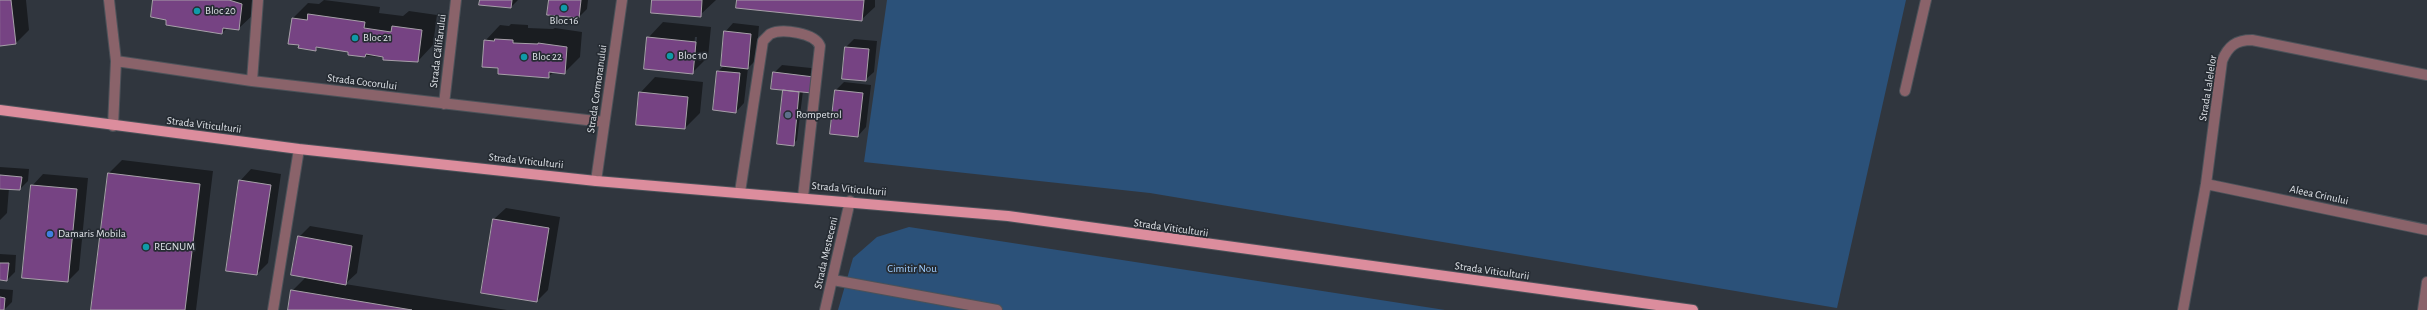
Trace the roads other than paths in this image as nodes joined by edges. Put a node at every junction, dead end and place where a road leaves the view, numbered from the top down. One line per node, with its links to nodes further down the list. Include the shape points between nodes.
1 (109, 0): 6 (street)
2 (258, 0): 8 (street)
3 (456, 0): 10 (street, Strada Călifarului)
4 (622, 0): 12 (street, Strada Cormoranului)
5 (1926, 0): 9 (street)
6 (116, 61): 8 (street, Strada Cocorului); 13 (street)
7 (2427, 75): 16 (street, Strada Lalelelor, via 2252,40 2233,43 2222,61)
8 (252, 81): 10 (street, Strada Cocorului)
9 (1905, 90)
10 (444, 104): 12 (street, Strada Cocorului)
11 (0, 110): 13 (main road, Strada Viticulturii)
12 (604, 122): 15 (street, Strada Cormoranului)
13 (113, 126): 14 (main road, Strada Viticulturii)
14 (299, 149): 15 (main road, Strada Viticulturii); 23 (street)
15 (596, 180): 17 (main road, Strada Viticulturii)
16 (2206, 184): 20 (street, Aleea Crinului); 27 (street, Strada Lalelelor)
17 (740, 192): 18 (main road, Strada Viticulturii); 18 (street, via 763,41 770,34 789,32 808,36 820,46)
18 (803, 197): 19 (main road, Strada Viticulturii)
19 (850, 201): 21 (street, Strada Mesteceni); 26 (main road, Strada Viticulturii, via 1008,216)
20 (2427, 230)
21 (833, 280): 24 (street, Strada Mesteceni); 25 (street)
22 (2427, 282): 28 (street)
23 (273, 310)
24 (825, 310)
25 (997, 310)
26 (1690, 310)
27 (2183, 310)
28 (2423, 310)

